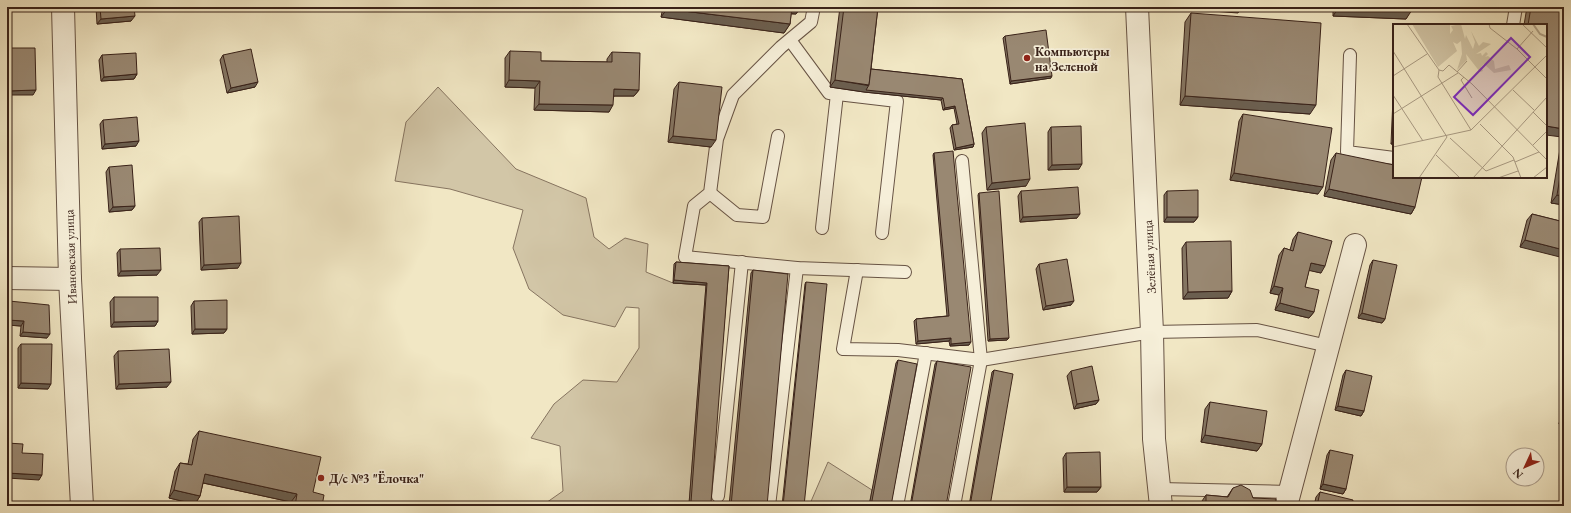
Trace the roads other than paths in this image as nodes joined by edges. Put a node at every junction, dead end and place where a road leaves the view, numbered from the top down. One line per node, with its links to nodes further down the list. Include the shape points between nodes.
1 (63, 7): 21 (street, Ивановская улица)
2 (814, 7): 6 (lane, via 811,22)
3 (1137, 7): 22 (street, Зелёная улица)
4 (1516, 7): 5 (lane)
5 (1512, 24)
6 (790, 40): 8 (lane, via 829,93); 12 (lane, via 734,95 717,139)
7 (1350, 56): 10 (lane, via 1347,152)
8 (837, 94): 13 (lane); 14 (lane, via 897,101)
9 (778, 136): 12 (lane, via 763,216 737,215)
10 (1393, 158)
11 (962, 161): 25 (lane)
12 (710, 193): 16 (lane, via 694,206 685,257)
13 (822, 228)
14 (882, 233)
15 (1355, 245): 23 (street)
16 (742, 262): 17 (lane); 26 (lane)
17 (797, 268): 18 (lane); 30 (lane)
18 (857, 270): 19 (lane); 24 (lane, via 843,349)
19 (905, 272)
20 (7, 278): 21 (street)
21 (70, 279): 29 (street, Ивановская улица)
22 (1152, 332): 23 (lane, via 1257,330); 25 (lane); 27 (street, Зелёная улица, via 1154,438)
23 (1328, 346): 28 (street)
24 (926, 353): 25 (lane); 31 (lane)
25 (981, 360): 32 (lane)
26 (718, 496)
27 (1160, 497): 28 (lane)
28 (1287, 499)
29 (82, 506)
30 (769, 506)
31 (897, 506)
32 (954, 506)

